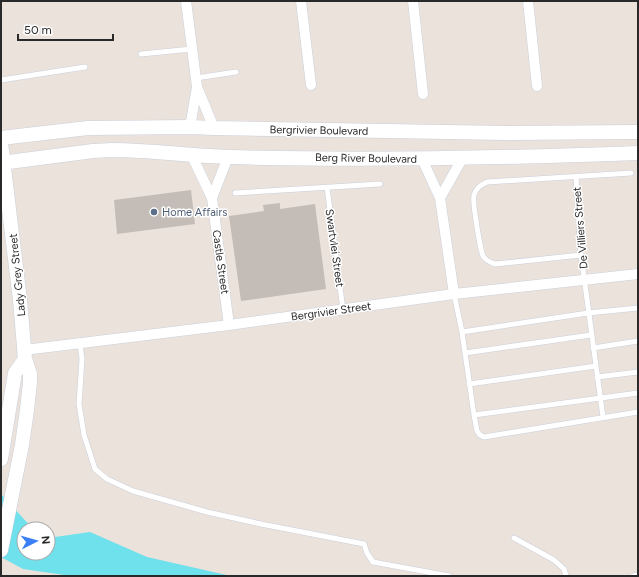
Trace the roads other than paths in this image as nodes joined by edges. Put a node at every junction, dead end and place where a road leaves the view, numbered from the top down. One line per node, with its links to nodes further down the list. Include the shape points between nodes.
1 (186, 1): 5 (street)
2 (302, 1): 11 (street)
3 (413, 1): 13 (street)
4 (528, 1): 12 (street)
5 (192, 49): 6 (lane); 10 (street)
6 (141, 54)
7 (84, 68): 9 (lane)
8 (236, 72): 10 (lane)
9 (1, 80)
10 (197, 82): 14 (street); 15 (street)
11 (311, 85)
12 (537, 86)
13 (423, 94)
14 (190, 127): 15 (street, Bergrivier Boulevard); 17 (street, Bergrivier Boulevard, via 88,128)
15 (214, 128): 16 (street, Bergrivier Boulevard, via 506,133)
16 (638, 132)
17 (1, 138)
18 (1, 143): 24 (street, Lady Grey Street)
19 (638, 153): 23 (street, Berg River Boulevard)
20 (191, 154): 21 (street, Berg River Boulevard); 24 (street, Berg River Boulevard, via 129,150 93,151); 30 (street, Castle Street)
21 (228, 157): 22 (street, Berg River Boulevard); 30 (street, Castle Street)
22 (422, 159): 23 (street, Berg River Boulevard); 31 (street)
23 (462, 159): 31 (street)
24 (2, 163): 46 (street, Lady Grey Street)
25 (631, 172): 26 (lane)
26 (576, 176): 32 (lane, De Villiers Street); 32 (lane, via 487,182 478,188 474,196 480,246 488,262 495,264)
27 (380, 184): 28 (lane)
28 (327, 187): 29 (lane); 37 (lane, Swartvlei Street)
29 (235, 193)
30 (212, 198): 39 (street, Castle Street)
31 (440, 198): 35 (street)
32 (581, 255): 34 (lane, De Villiers Street)
33 (638, 274): 34 (street, Bergrivier Street)
34 (585, 280): 35 (street, Bergrivier Street); 38 (lane, De Villiers Street)
35 (454, 294): 37 (street, Bergrivier Street); 40 (lane)
36 (638, 308): 38 (lane)
37 (343, 310): 39 (street, Bergrivier Street)
38 (588, 313): 40 (lane); 41 (lane, De Villiers Street)
39 (229, 325): 43 (street, Bergrivier Street)
40 (462, 332): 45 (lane)
41 (591, 335): 44 (lane, De Villiers Street); 45 (lane)
42 (638, 341): 44 (lane)
43 (80, 344): 46 (street, Bergrivier Street); 60 (lane, via 82,359 79,404 84,435 95,469 107,479 133,491 207,512 364,544 373,562)
44 (593, 348): 47 (lane, De Villiers Street)
45 (465, 353): 50 (lane)
46 (25, 355): 56 (street, via 16,373); 58 (street, Lady Grey Street, via 30,374 28,410)
47 (596, 366): 49 (lane, De Villiers Street); 50 (lane)
48 (638, 372): 49 (lane)
49 (597, 377): 52 (lane, De Villiers Street)
50 (469, 384): 54 (lane)
51 (638, 393): 52 (lane)
52 (600, 398): 54 (lane); 55 (lane, De Villiers Street)
53 (638, 412): 55 (lane)
54 (474, 415): 55 (lane, via 477,431 484,437)
55 (603, 417)
56 (1, 459)
57 (514, 538): 61 (lane, via 554,560)
58 (1, 550)
59 (638, 575): 62 (lane)
60 (449, 576)
61 (566, 576)
62 (633, 576)

